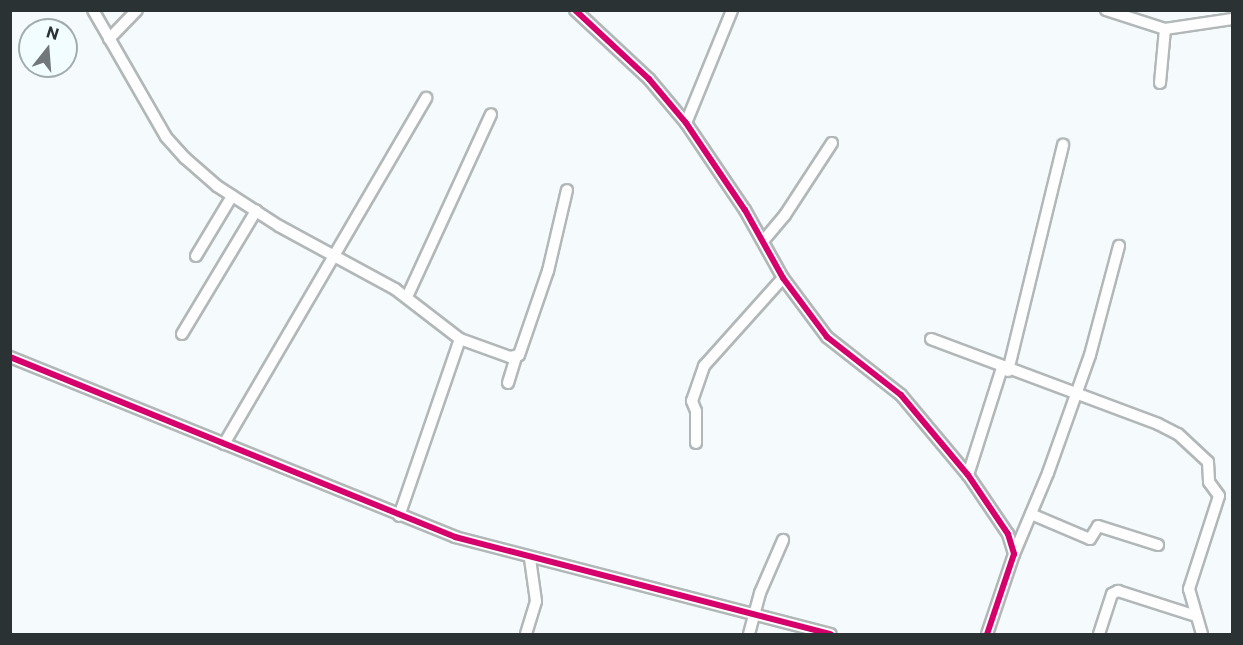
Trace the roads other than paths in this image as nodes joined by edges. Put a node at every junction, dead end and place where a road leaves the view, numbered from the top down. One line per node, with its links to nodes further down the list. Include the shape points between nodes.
1 (93, 10): 8 (street)
2 (137, 10): 8 (street)
3 (575, 10): 12 (street, via 649,79)
4 (732, 10): 12 (street)
5 (1106, 10): 7 (street)
6 (1233, 19): 7 (street)
7 (1165, 29): 9 (street)
8 (109, 39): 16 (street, via 166,137 185,159)
9 (1160, 83)
10 (426, 98): 20 (street)
11 (491, 114): 23 (street)
12 (686, 123): 18 (street)
13 (832, 143): 18 (street)
14 (1064, 145): 29 (street)
15 (567, 190): 28 (street, via 548,271)
16 (232, 196): 17 (street); 21 (street)
17 (256, 211): 20 (street); 24 (street)
18 (764, 240): 22 (street)
19 (1119, 246): 31 (street)
20 (334, 254): 23 (street); 33 (street)
21 (196, 256)
22 (783, 278): 32 (street, via 704,366 692,401 697,415); 34 (street, via 827,336 901,395)
23 (407, 297): 25 (street)
24 (182, 334)
25 (460, 339): 28 (street); 36 (street)
26 (931, 339): 29 (street)
27 (10, 357): 33 (street)
28 (516, 357): 30 (street)
29 (1005, 370): 31 (street); 34 (street)
30 (508, 383)
31 (1075, 395): 35 (street); 42 (street, via 1178,434 1210,465 1209,482 1219,496 1189,590)
32 (696, 443)
33 (224, 444): 36 (street)
34 (968, 475): 39 (street, via 1008,534)
35 (1031, 514): 38 (street, via 1090,539 1100,526); 39 (street)
36 (399, 516): 40 (street)
37 (783, 540): 41 (street, via 760,594)
38 (1158, 545)
39 (1014, 554): 46 (street)
40 (530, 559): 41 (street); 43 (street, via 536,601)
41 (756, 616): 44 (street); 45 (street)
42 (1196, 616): 47 (street, via 1114,592); 48 (street)
43 (526, 634)
44 (749, 634)
45 (831, 634)
46 (987, 634)
47 (1099, 634)
48 (1202, 634)

